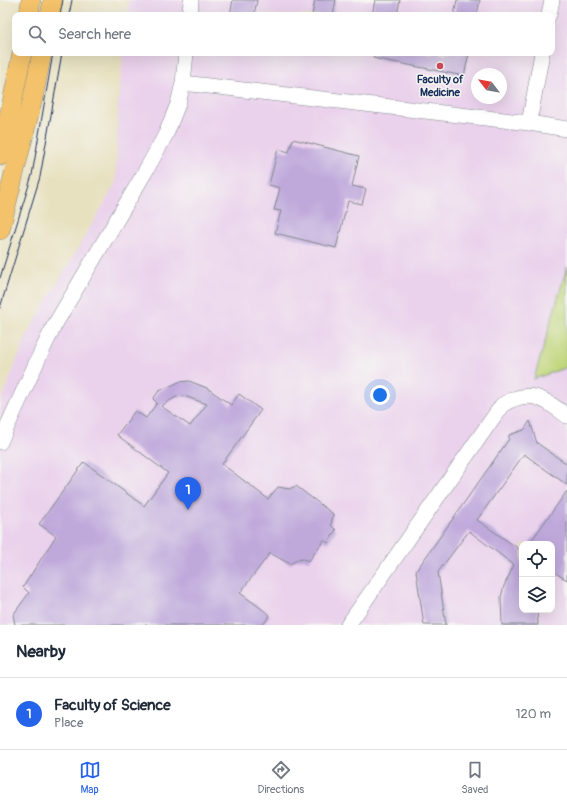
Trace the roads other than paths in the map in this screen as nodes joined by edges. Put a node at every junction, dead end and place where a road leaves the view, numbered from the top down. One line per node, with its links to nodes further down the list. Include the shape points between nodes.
1 (31, 0): 5 (main road)
2 (53, 0): 6 (main road)
3 (191, 0): 7 (lane)
4 (552, 0): 8 (lane)
5 (29, 12)
6 (51, 12)
7 (190, 12)
8 (550, 12)
9 (21, 56): 16 (main road)
10 (41, 56): 17 (main road)
11 (186, 56): 13 (lane)
12 (541, 56): 14 (lane)
13 (183, 83): 14 (lane); 19 (lane, via 166,134 54,326)
14 (529, 123): 15 (lane)
15 (567, 129)
16 (0, 156)
17 (1, 221)
18 (567, 416): 20 (lane, via 541,399 527,395 502,404)
19 (0, 442)
20 (348, 625)

